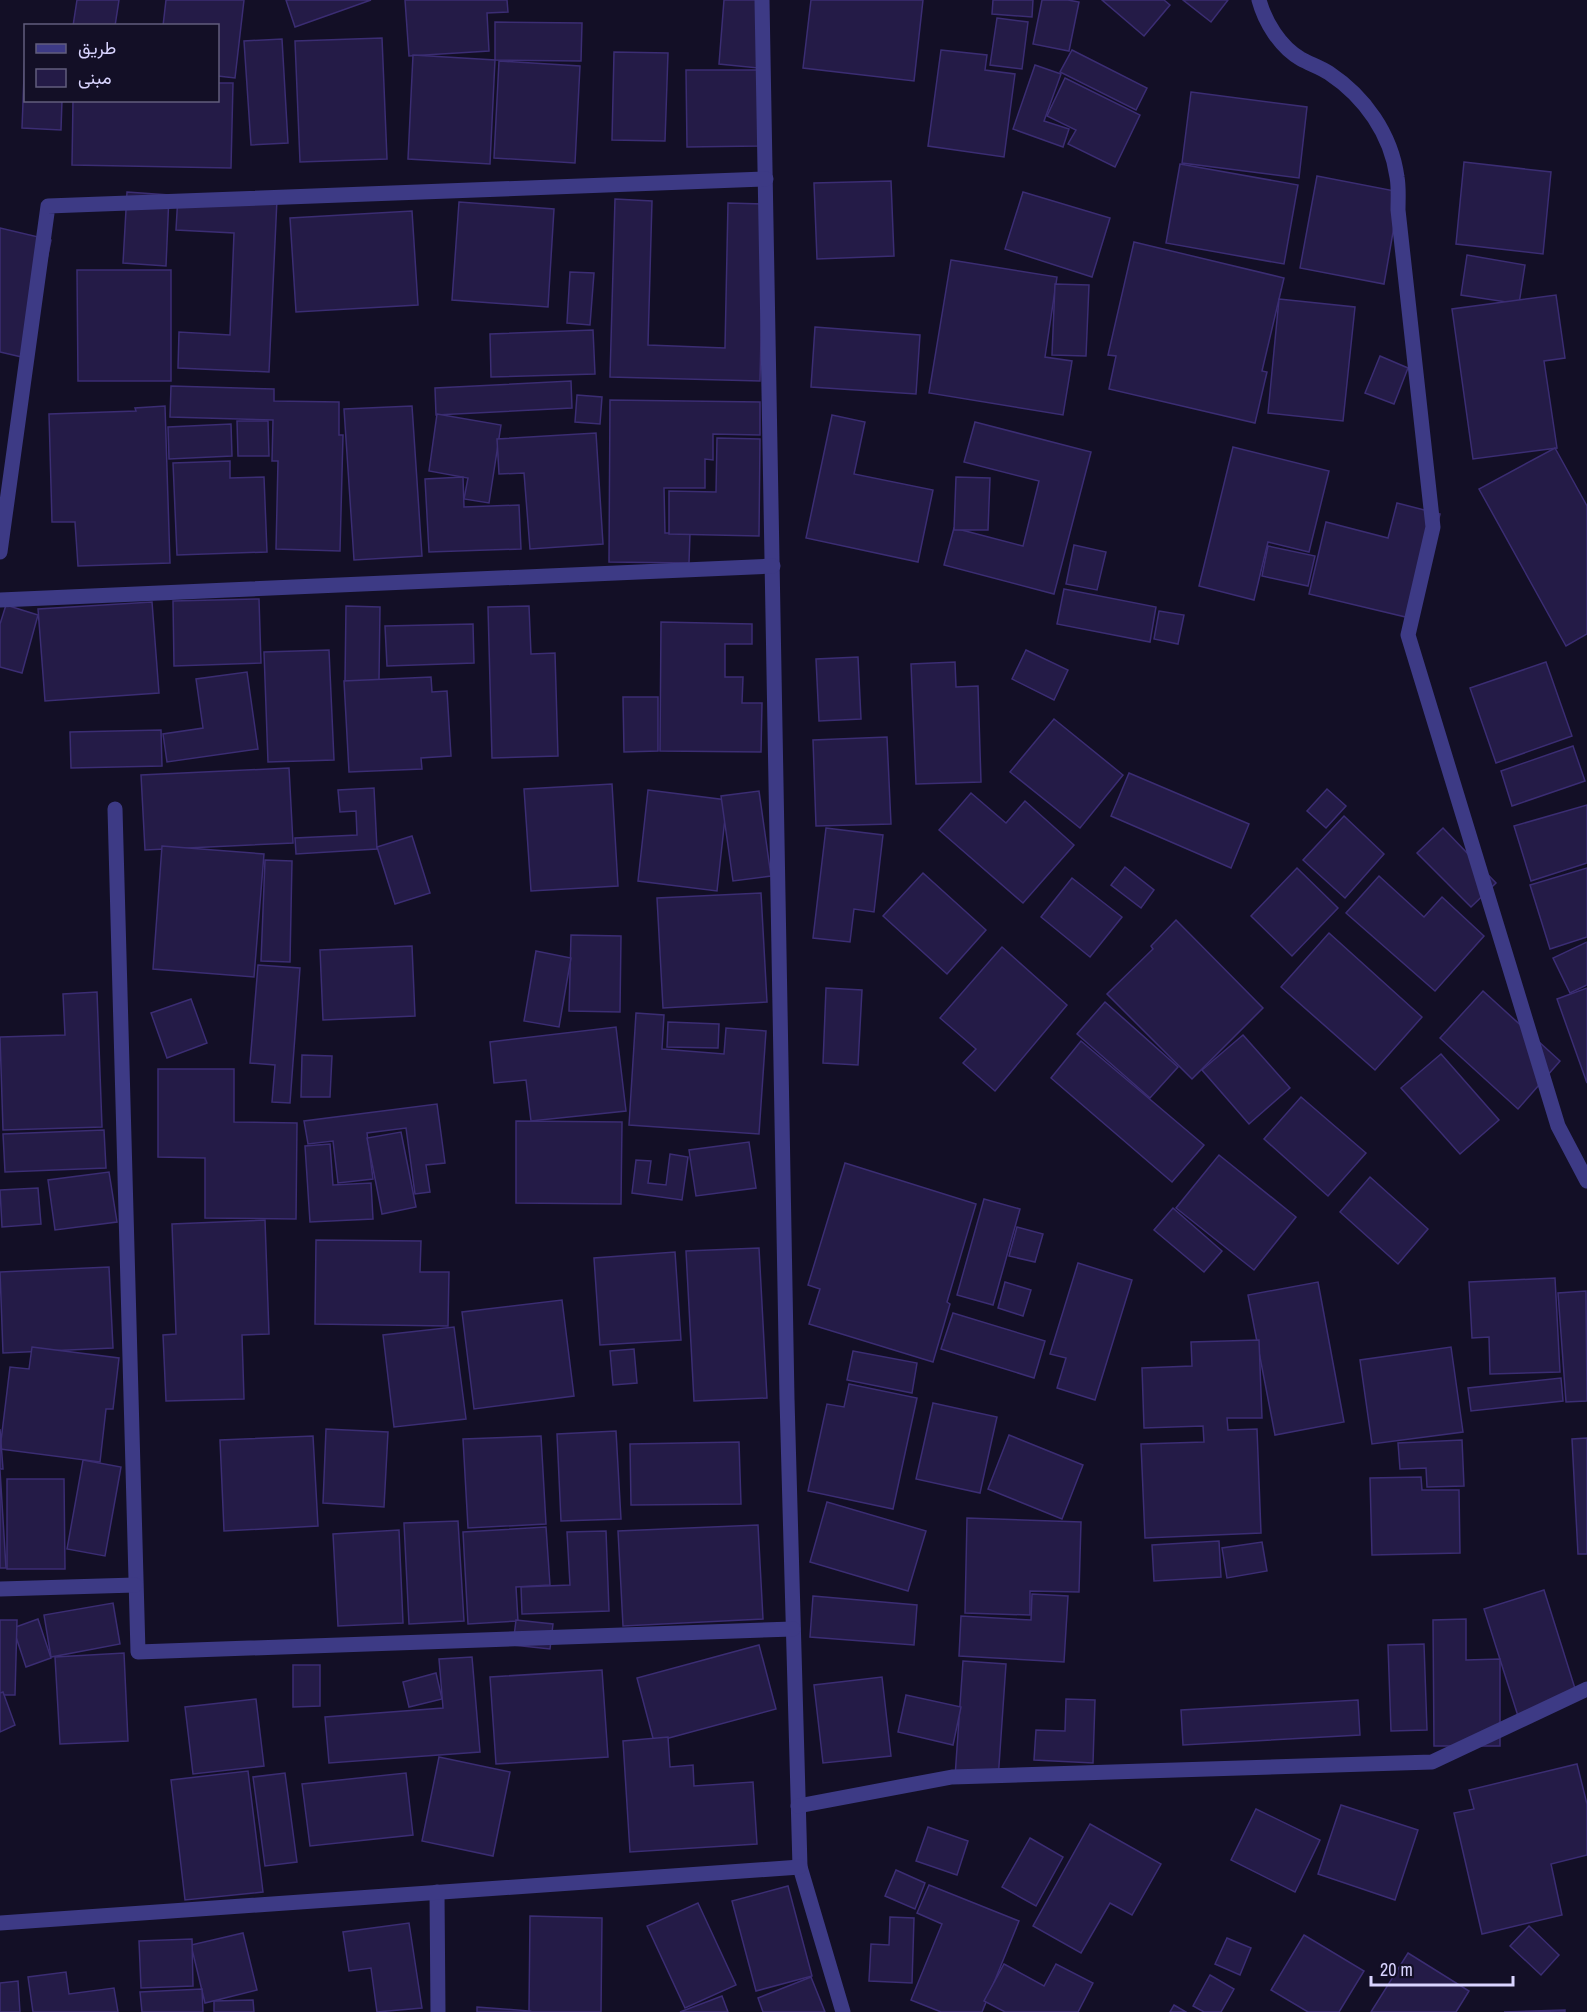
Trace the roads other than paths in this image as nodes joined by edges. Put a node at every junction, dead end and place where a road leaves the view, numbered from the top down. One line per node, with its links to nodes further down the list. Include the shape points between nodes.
1 (762, 0): 3 (street)
2 (1259, 0): 8 (street, via 1282,42 1299,58 1328,72 1353,92 1374,117 1389,146 1397,177 1433,527 1408,636 1558,1126)
3 (766, 178): 4 (street, via 48,206); 5 (street)
4 (0, 552)
5 (772, 566): 6 (street); 11 (street)
6 (0, 600)
7 (115, 809): 9 (street)
8 (1587, 1180)
9 (135, 1586): 10 (street); 11 (street, via 138,1652)
10 (0, 1589)
11 (793, 1629): 13 (street)
12 (1587, 1689): 13 (street, via 1432,1762 952,1777)
13 (798, 1806): 14 (street)
14 (800, 1867): 15 (street); 18 (street)
15 (437, 1892): 16 (street); 17 (street)
16 (0, 1923)
17 (438, 2012)
18 (843, 2012)

